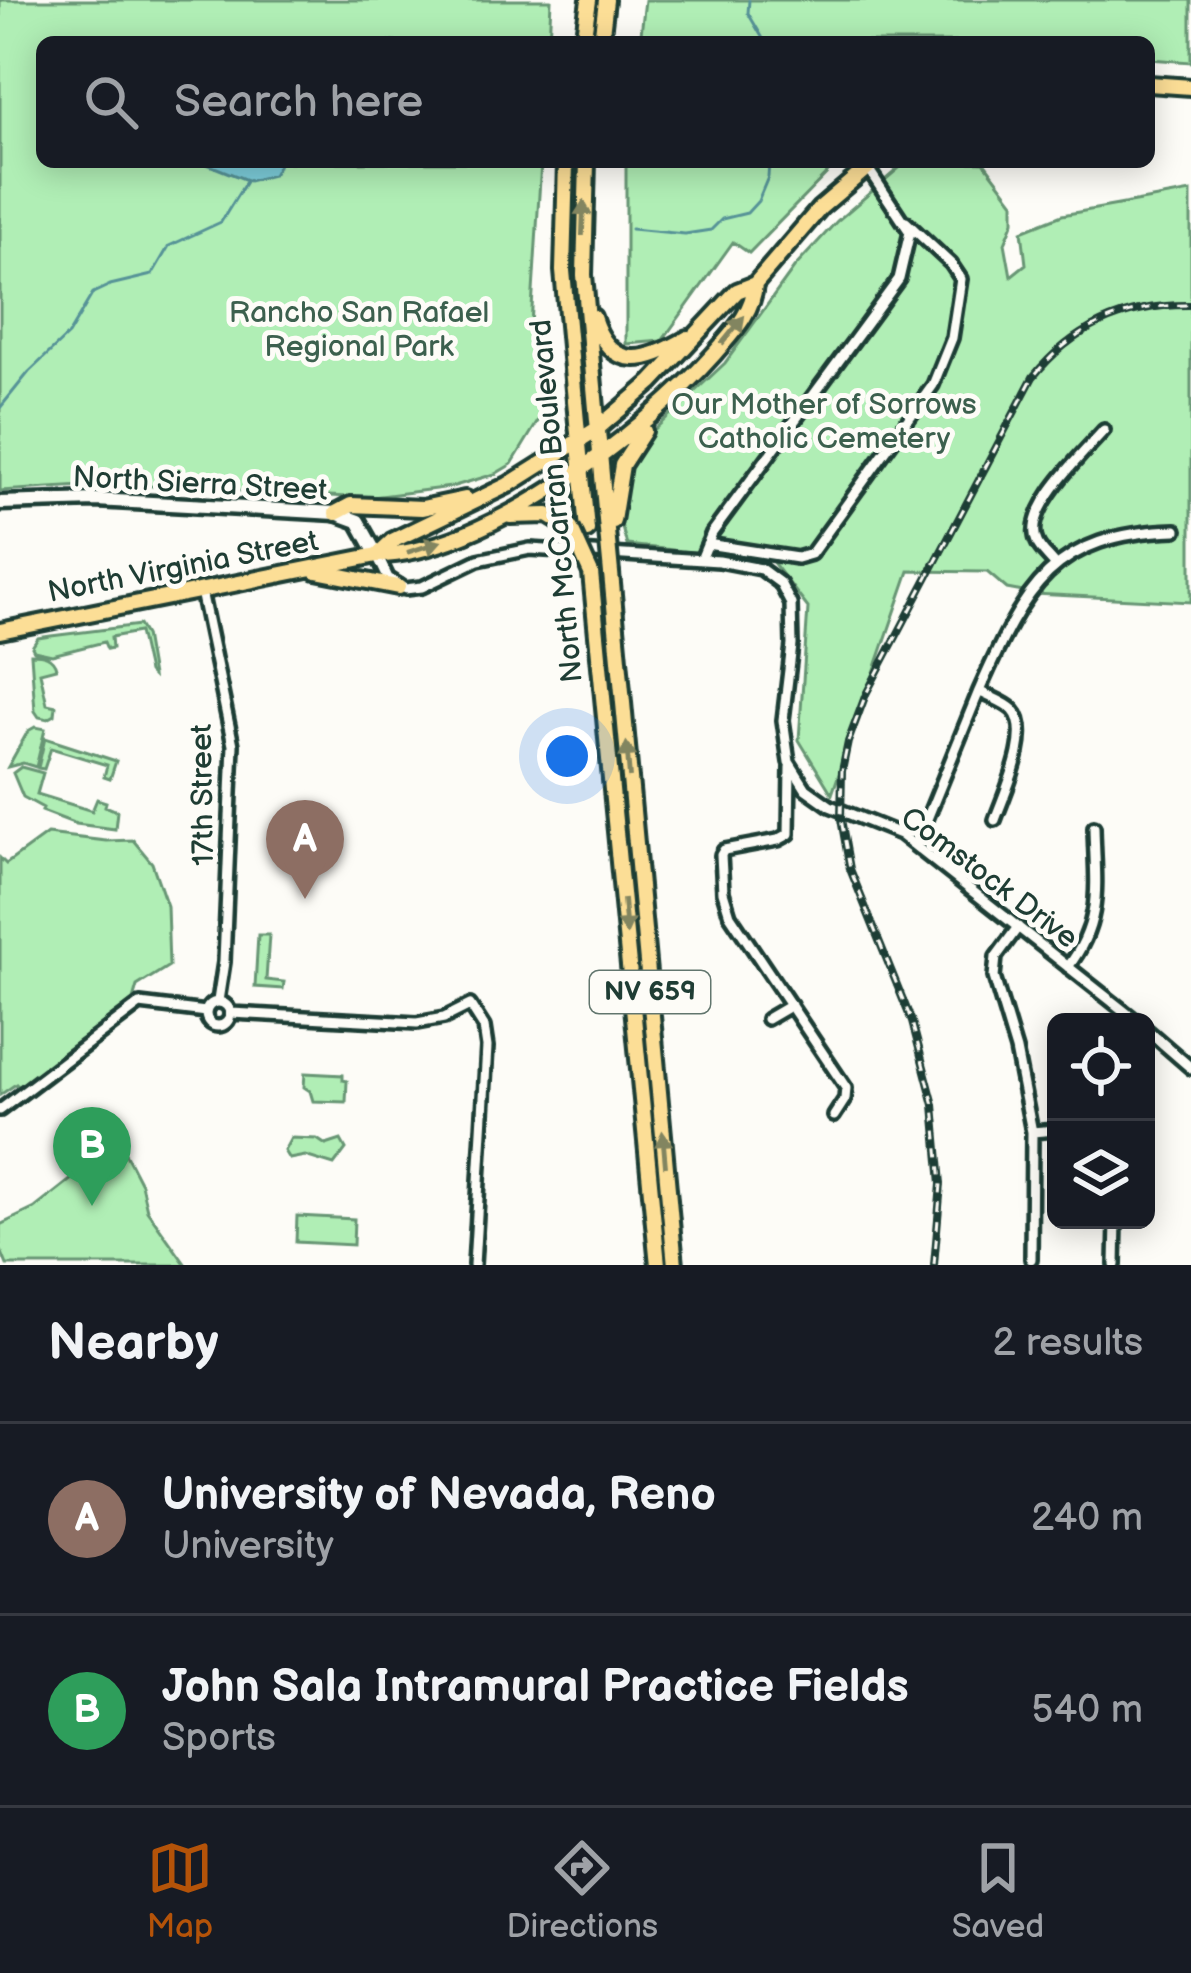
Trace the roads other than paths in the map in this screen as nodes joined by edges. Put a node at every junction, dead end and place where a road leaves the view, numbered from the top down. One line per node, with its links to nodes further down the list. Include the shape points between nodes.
1 (589, 0): 3 (main road)
2 (606, 0): 4 (main road)
3 (584, 36)
4 (602, 36)
5 (1155, 84): 6 (main road)
6 (1191, 87)
7 (566, 168): 18 (main road, North McCarran Boulevard / NV 659, via 562,254)
8 (587, 168): 12 (main road, North McCarran Boulevard / NV 659, one-way to 8)
9 (867, 168): 13 (main road, North Virginia Street)
10 (872, 168): 11 (street)
11 (906, 222): 28 (street, via 899,279); 28 (street, via 961,279 952,338 928,394 811,554)
12 (584, 275): 14 (main road, via 599,335 625,357 657,356); 16 (main road, North McCarran Boulevard / NV 659)
13 (755, 284): 14 (main road, North Virginia Street, via 737,291); 15 (main road, North Virginia Street, one-way to 13, via 751,309)
14 (703, 330): 16 (main road, North Virginia Street)
15 (661, 408): 19 (main road, North Virginia Street); 27 (main road, via 622,465)
16 (597, 429): 18 (main road, North Virginia Street); 19 (main road, North McCarran Boulevard / NV 659)
17 (1104, 430): 31 (street, via 1035,520 1035,540)
18 (578, 442): 20 (main road, North McCarran Boulevard / NV 659); 21 (main road, North Virginia Street)
19 (599, 457): 20 (main road, North Virginia Street); 27 (main road, North McCarran Boulevard / NV 659)
20 (580, 470): 24 (main road, North Virginia Street); 25 (main road, North McCarran Boulevard / NV 659)
21 (488, 495): 23 (main road, via 422,508 351,505); 29 (main road, North Virginia Street)
22 (0, 503): 23 (main road, North Sierra Street)
23 (336, 513): 29 (main road, North Sierra Street, via 358,521)
24 (493, 519): 25 (main road, via 538,514); 29 (main road, North Virginia Street, one-way to 24, via 425,547)
25 (579, 530): 58 (main road, North McCarran Boulevard / NV 659, one-way to 58, bridge, via 591,573)
26 (1176, 530): 31 (street, via 1131,532)
27 (610, 532): 59 (main road, North McCarran Boulevard / NV 659, one-way to 27, bridge)
28 (707, 544): 30 (street)
29 (377, 556): 32 (main road, North Virginia Street); 33 (street)
30 (701, 560): 33 (street, via 530,549 469,563 422,587); 37 (street, via 752,566 787,593)
31 (1055, 565): 36 (street, via 1010,622)
32 (311, 569): 33 (main road); 34 (main road, North Virginia Street)
33 (398, 587)
34 (201, 591): 35 (main road, North Virginia Street); 43 (street, 17th Street, via 233,745)
35 (0, 631)
36 (979, 692): 38 (street, via 1012,709 1022,740); 40 (street)
37 (789, 762): 40 (street, Comstock Drive, via 818,800); 44 (street, via 789,834 721,855 730,915)
38 (995, 820)
39 (1094, 827): 42 (street, via 1094,920)
40 (916, 846): 41 (street, Comstock Drive)
41 (1018, 927): 42 (street, Comstock Drive); 54 (street, via 1000,948 994,976)
42 (1068, 967): 47 (street, Comstock Drive)
43 (218, 1001): 45 (street); 46 (street)
44 (791, 1005): 48 (street); 52 (street, via 846,1088)
45 (206, 1012): 46 (street, via 219,1026); 51 (street, via 140,1004)
46 (231, 1013): 57 (street, via 427,1022 470,1005 488,1048)
47 (1127, 1013)
48 (767, 1019)
49 (1155, 1037): 50 (street)
50 (1191, 1068)
51 (0, 1110)
52 (834, 1116)
53 (1047, 1131): 54 (street)
54 (1032, 1132): 56 (street)
55 (1116, 1229): 60 (street)
56 (1031, 1259)
57 (474, 1265)
58 (658, 1265)
59 (675, 1265)
60 (1115, 1265)

